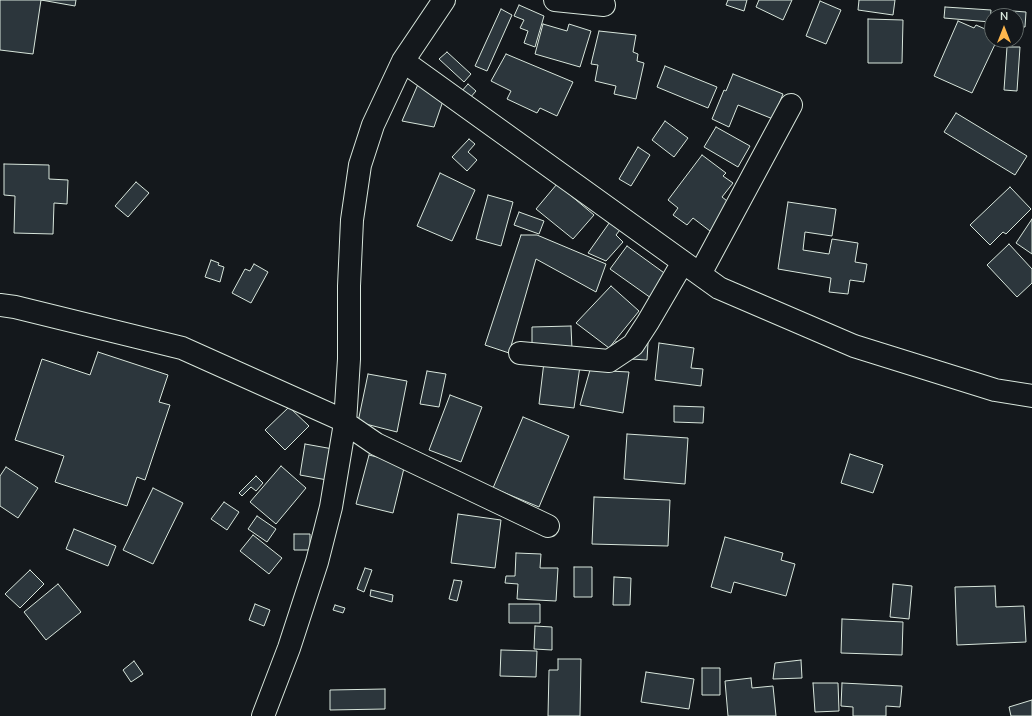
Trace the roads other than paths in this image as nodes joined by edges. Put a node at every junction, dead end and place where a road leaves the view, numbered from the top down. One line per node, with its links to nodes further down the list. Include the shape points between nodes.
1 (444, 0): 4 (street)
2 (555, 0): 3 (street)
3 (604, 5)
4 (403, 61): 6 (street); 10 (street, via 373,125 360,165 352,220)
5 (792, 105): 6 (street)
6 (691, 268): 8 (street, via 633,344 609,360); 9 (street, via 719,288 854,346 995,390)
7 (0, 305): 10 (street, via 182,348)
8 (520, 353)
9 (1032, 396)
10 (345, 423): 11 (street, via 376,444); 12 (street, via 331,507 317,562 289,648)
11 (548, 526)
12 (263, 716)

